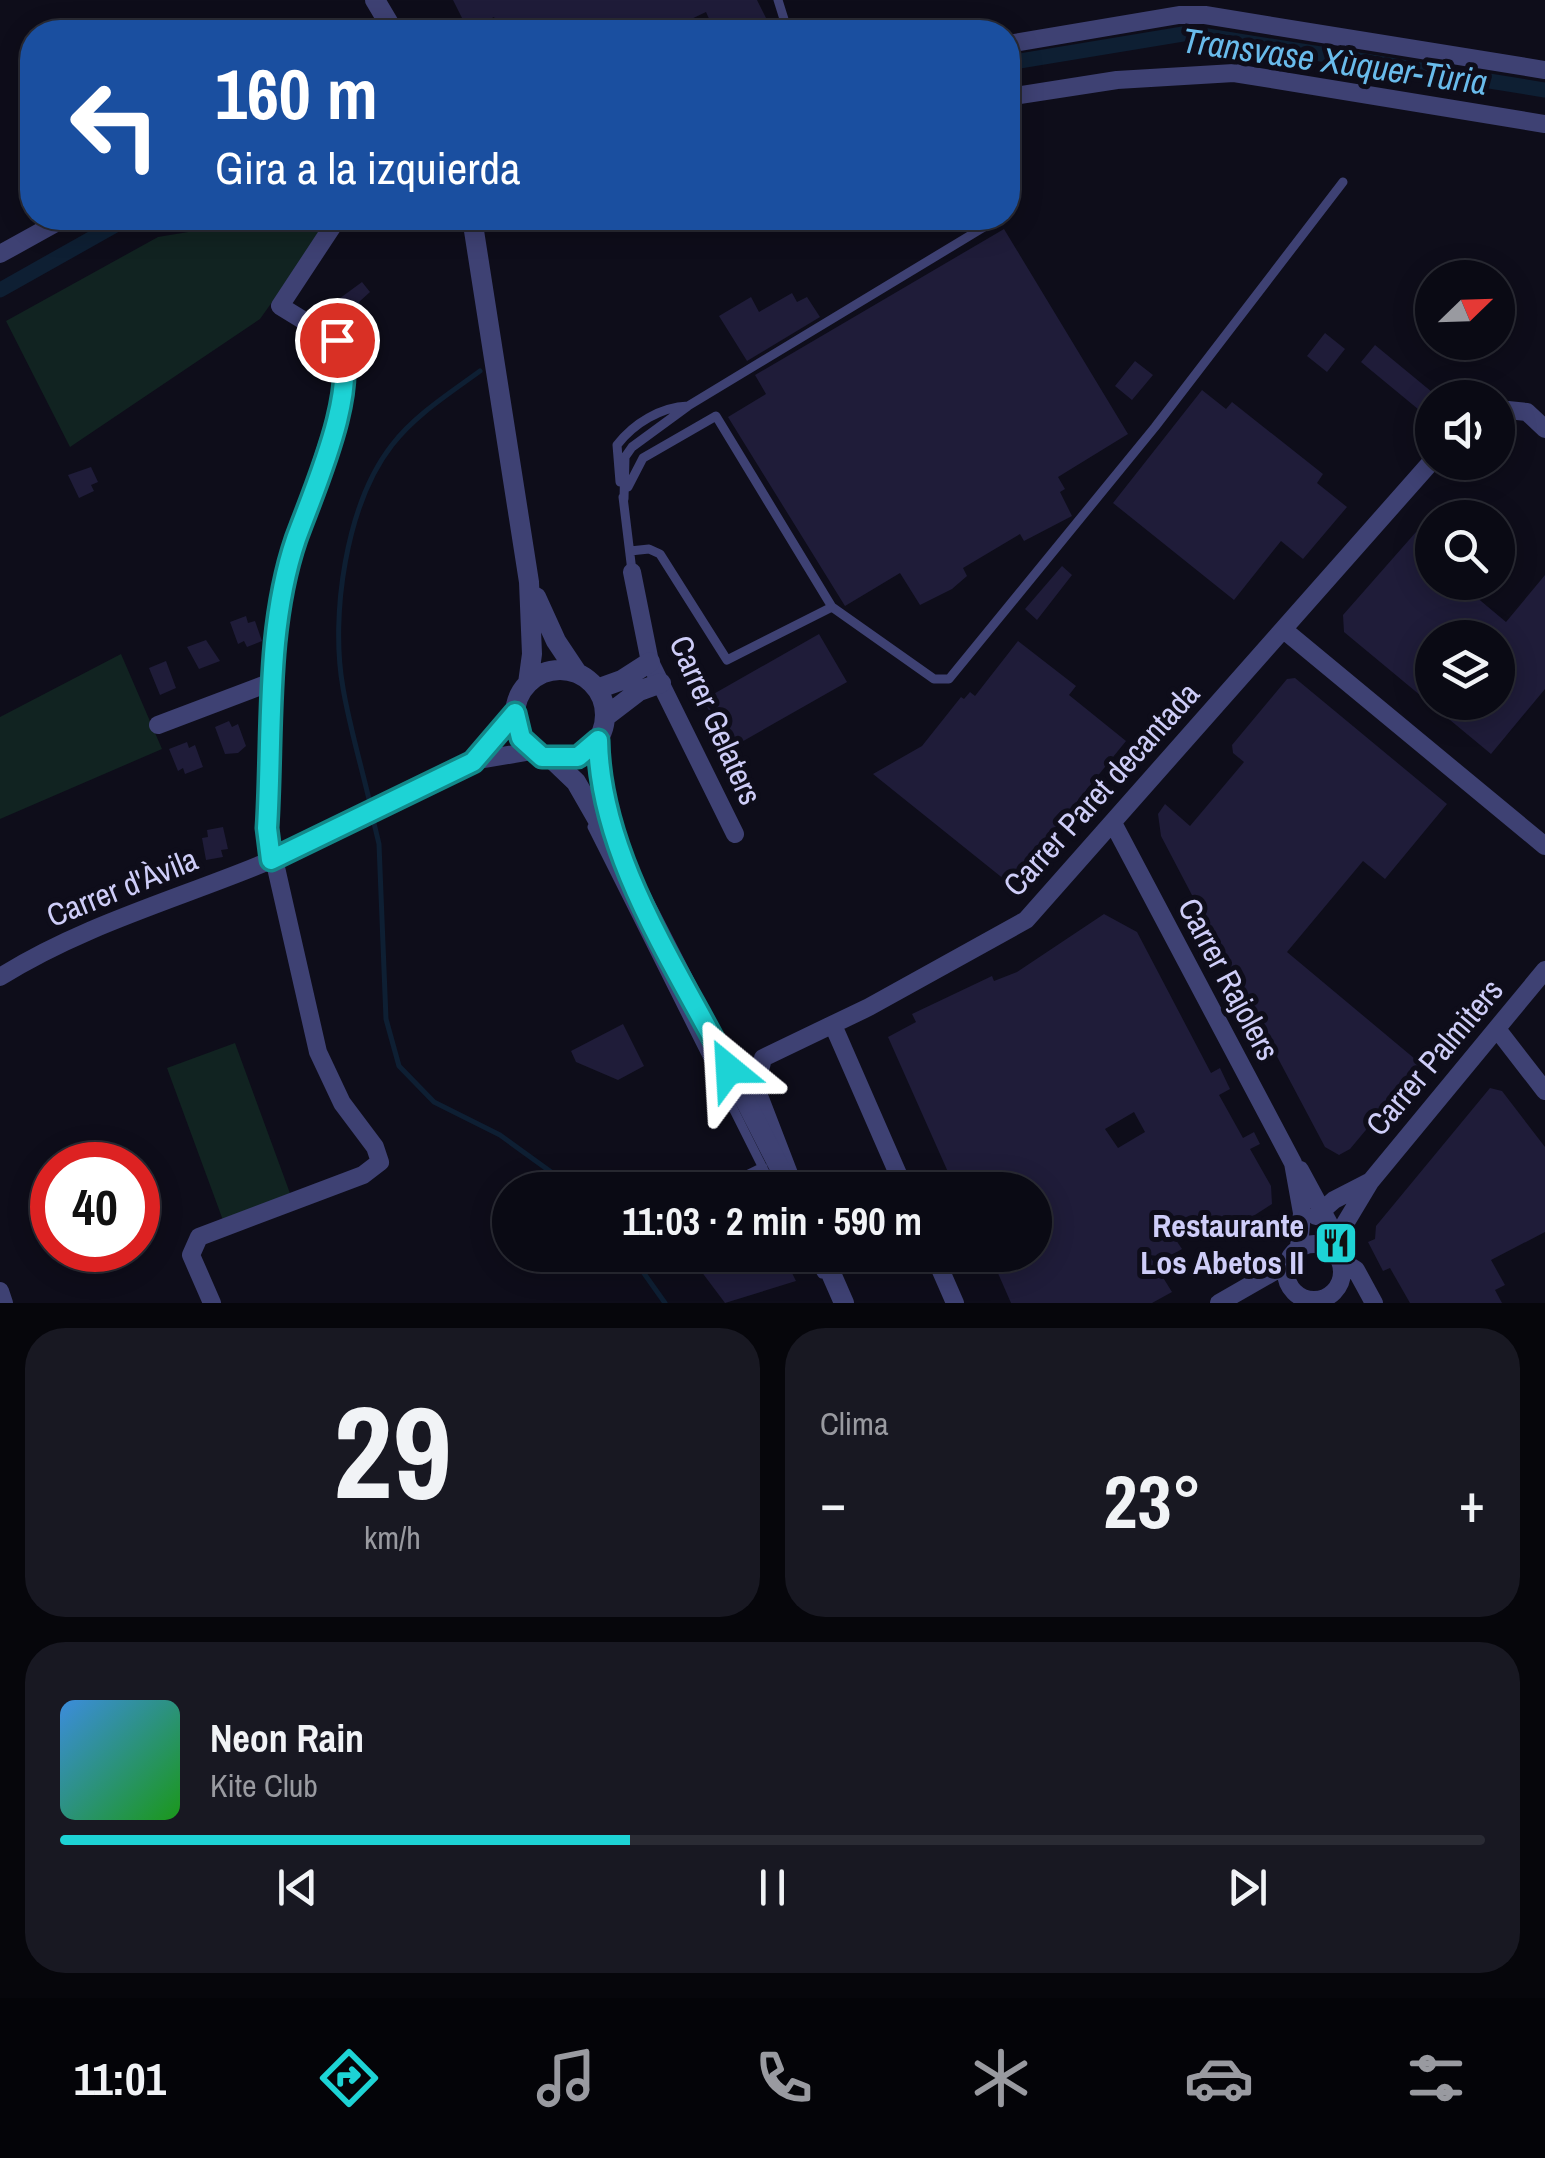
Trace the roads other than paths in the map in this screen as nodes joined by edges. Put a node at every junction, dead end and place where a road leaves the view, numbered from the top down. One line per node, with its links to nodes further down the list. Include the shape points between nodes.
1 (1020, 42): 2 (street, via 1205,15)
2 (1545, 70)
3 (1020, 95): 4 (street, via 1132,78 1234,72)
4 (1545, 124)
5 (1343, 182): 18 (lane, via 957,674 934,679)
6 (43, 230): 10 (street)
7 (330, 230): 22 (street, via 280,306 337,340 345,368 324,459 286,567)
8 (474, 230): 17 (street)
9 (980, 230): 14 (lane, via 632,446 624,457)
10 (0, 254)
11 (1515, 411): 12 (street, via 1527,412)
12 (1545, 429)
13 (1416, 480): 19 (street, Carrer Paret decantada)
14 (624, 499): 15 (lane); 18 (lane, via 643,458 716,416)
15 (630, 551): 16 (lane); 18 (lane, via 660,554 726,660)
16 (632, 572): 20 (street, Carrer Gelaters)
17 (529, 582): 21 (street); 24 (street)
18 (832, 607)
19 (1284, 630): 34 (street, Carrer Paret decantada); 36 (street)
20 (650, 662): 23 (street, Carrer Gelaters); 25 (street)
21 (578, 674): 24 (street, via 557,670); 25 (street)
22 (274, 681): 28 (street); 37 (street)
23 (661, 682): 27 (street); 35 (street, Carrer Gelaters)
24 (528, 683): 26 (street)
25 (596, 688): 27 (street)
26 (515, 713): 30 (street); 32 (street)
27 (605, 717): 29 (street)
28 (158, 725)
29 (598, 740): 31 (street, via 578,757); 38 (street, via 604,799)
30 (532, 752): 31 (street); 32 (street)
31 (553, 760): 33 (street)
32 (473, 762): 37 (street, Carrer d'Àvila)
33 (589, 805): 38 (street); 45 (lane, via 600,848)
34 (1113, 822): 41 (street, Carrer Paret decantada, via 1026,920); 44 (street, Carrer Rajolers)
35 (735, 834)
36 (1545, 846)
37 (271, 860): 40 (street, Carrer d'Àvila, via 144,907); 66 (street, via 295,936 318,1052 380,1162 364,1175 200,1236 191,1255)
38 (635, 885): 48 (street)
39 (1545, 970): 42 (street, Carrer Palmiters)
40 (0, 978)
41 (833, 1026): 49 (street, Carrer Paret decantada, via 774,1050 757,1071 756,1088); 50 (street)
42 (1497, 1028): 43 (street); 51 (street, Carrer Palmiters)
43 (1545, 1091)
44 (1292, 1163): 52 (street, Carrer Rajolers); 55 (street, Carrer Rajolers)
45 (762, 1166): 46 (lane); 47 (lane)
46 (751, 1172)
47 (765, 1172)
48 (783, 1172)
49 (789, 1172)
50 (898, 1172)
51 (1370, 1182): 53 (street, Carrer Palmiters); 56 (street, Carrer Palmiters, via 1342,1227)
52 (1308, 1183): 53 (street); 54 (street, Carrer Rajolers)
53 (1346, 1192): 54 (street, Carrer Palmiters)
54 (1322, 1210): 55 (street, Carrer Palmiters); 56 (street, Carrer Rajolers)
55 (1300, 1240): 56 (street); 57 (street)
56 (1336, 1254): 62 (street); 69 (street, Carrer Rajolers, via 1356,1270)
57 (1287, 1264): 63 (street); 68 (street)
58 (822, 1272): 64 (lane)
59 (831, 1272): 64 (street)
60 (941, 1272): 67 (street)
61 (0, 1291): 65 (street)
62 (1337, 1299): 63 (street)
63 (1298, 1301)
64 (844, 1302)
65 (4, 1303)
66 (212, 1303)
67 (955, 1303)
68 (1219, 1303)
69 (1374, 1303)

